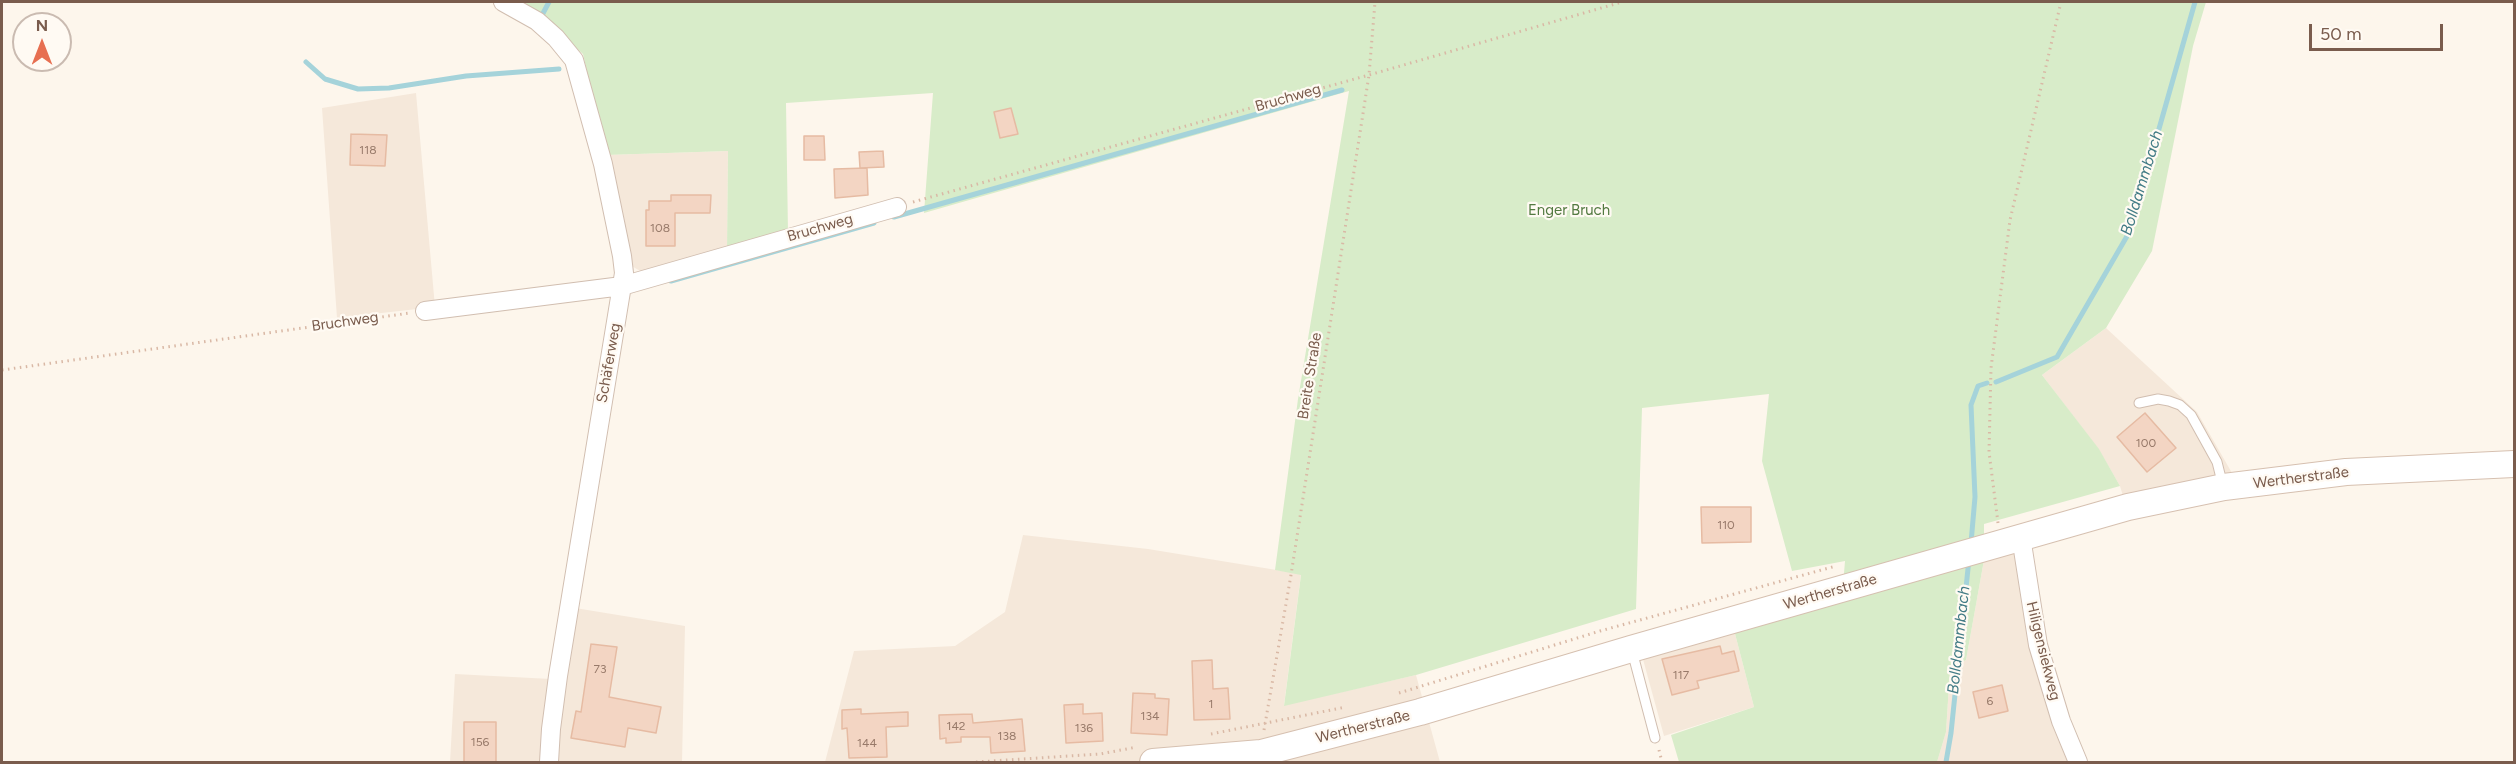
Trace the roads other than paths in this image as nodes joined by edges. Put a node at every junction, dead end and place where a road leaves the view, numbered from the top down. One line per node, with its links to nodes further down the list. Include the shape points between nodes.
1 (503, 2): 3 (street, Schäferweg, via 537,21 574,60 620,244)
2 (897, 207): 3 (street, Bruchweg)
3 (622, 286): 4 (street, Bruchweg); 12 (street, Schäferweg, via 558,676)
4 (425, 311)
5 (2139, 403): 7 (lane, via 2169,401 2191,415 2217,462)
6 (2514, 464): 7 (main road, Wertherstraße, via 2346,472)
7 (2223, 487): 8 (main road, Wertherstraße)
8 (2007, 534): 9 (main road, Wertherstraße, via 1965,553); 13 (street, Hiligensiekweg, via 2061,721)
9 (1631, 649): 10 (lane); 11 (main road, Wertherstraße, via 1420,712 1261,753)
10 (1655, 738)
11 (1148, 754)
12 (549, 762)
13 (2078, 762)

